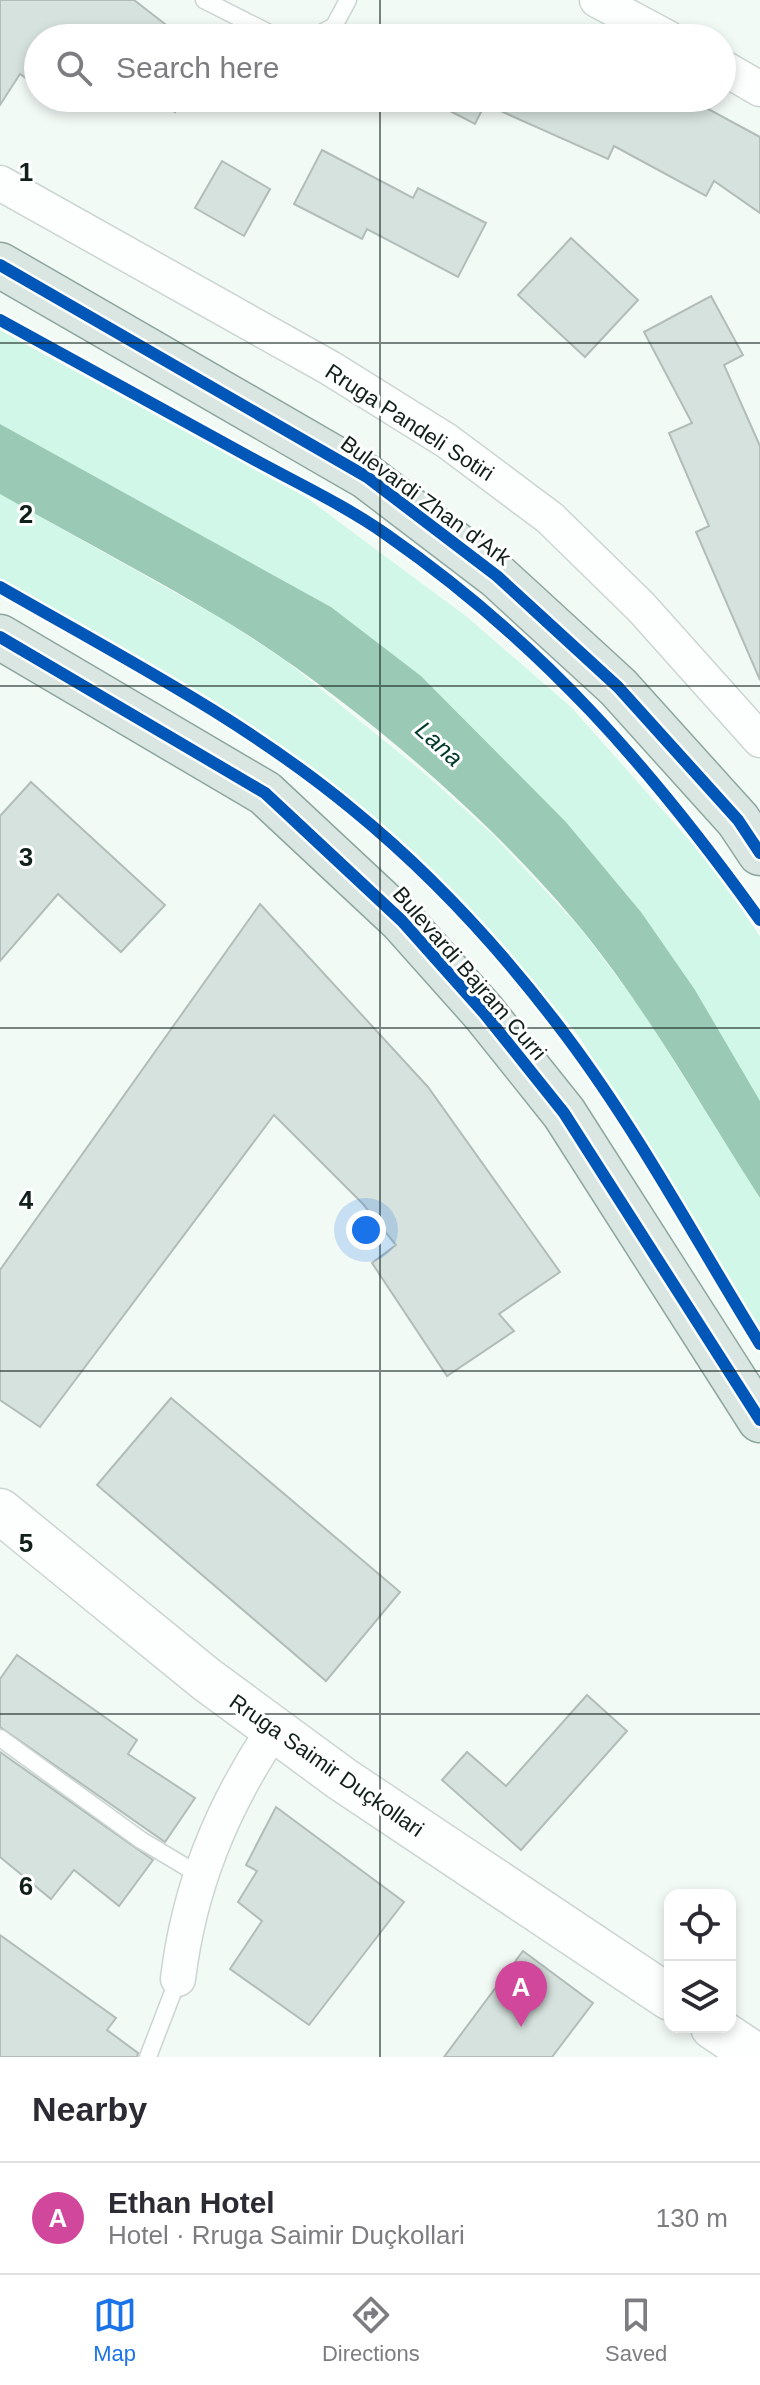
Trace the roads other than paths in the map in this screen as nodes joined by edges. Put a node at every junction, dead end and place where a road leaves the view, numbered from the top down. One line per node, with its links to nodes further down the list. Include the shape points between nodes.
1 (204, 0): 4 (lane)
2 (348, 0): 5 (lane)
3 (597, 0): 6 (street)
4 (251, 24)
5 (335, 24)
6 (642, 24)
7 (736, 75): 8 (street)
8 (760, 89)
9 (0, 183): 12 (street, Rruga Pandeli Sotiri, via 330,368 447,441 550,518 641,607)
10 (0, 265): 13 (main road, Bulevardi Zhan d'Ark, via 367,477 497,576 618,687 738,820)
11 (0, 637): 14 (main road, Bulevardi Bajram Curri, via 265,793 402,921 564,1113)
12 (760, 740)
13 (760, 853)
14 (760, 1420)
15 (0, 1511): 16 (main road, Rruga Saimir Duçkollari)
16 (274, 1729): 18 (street, via 238,1787); 20 (main road, Rruga Saimir Duçkollari)
17 (0, 1738): 18 (lane, via 141,1840)
18 (201, 1876): 19 (street, via 187,1913)
19 (178, 1979): 22 (lane)
20 (664, 1994)
21 (722, 2033): 23 (main road)
22 (148, 2057)
23 (758, 2057)

